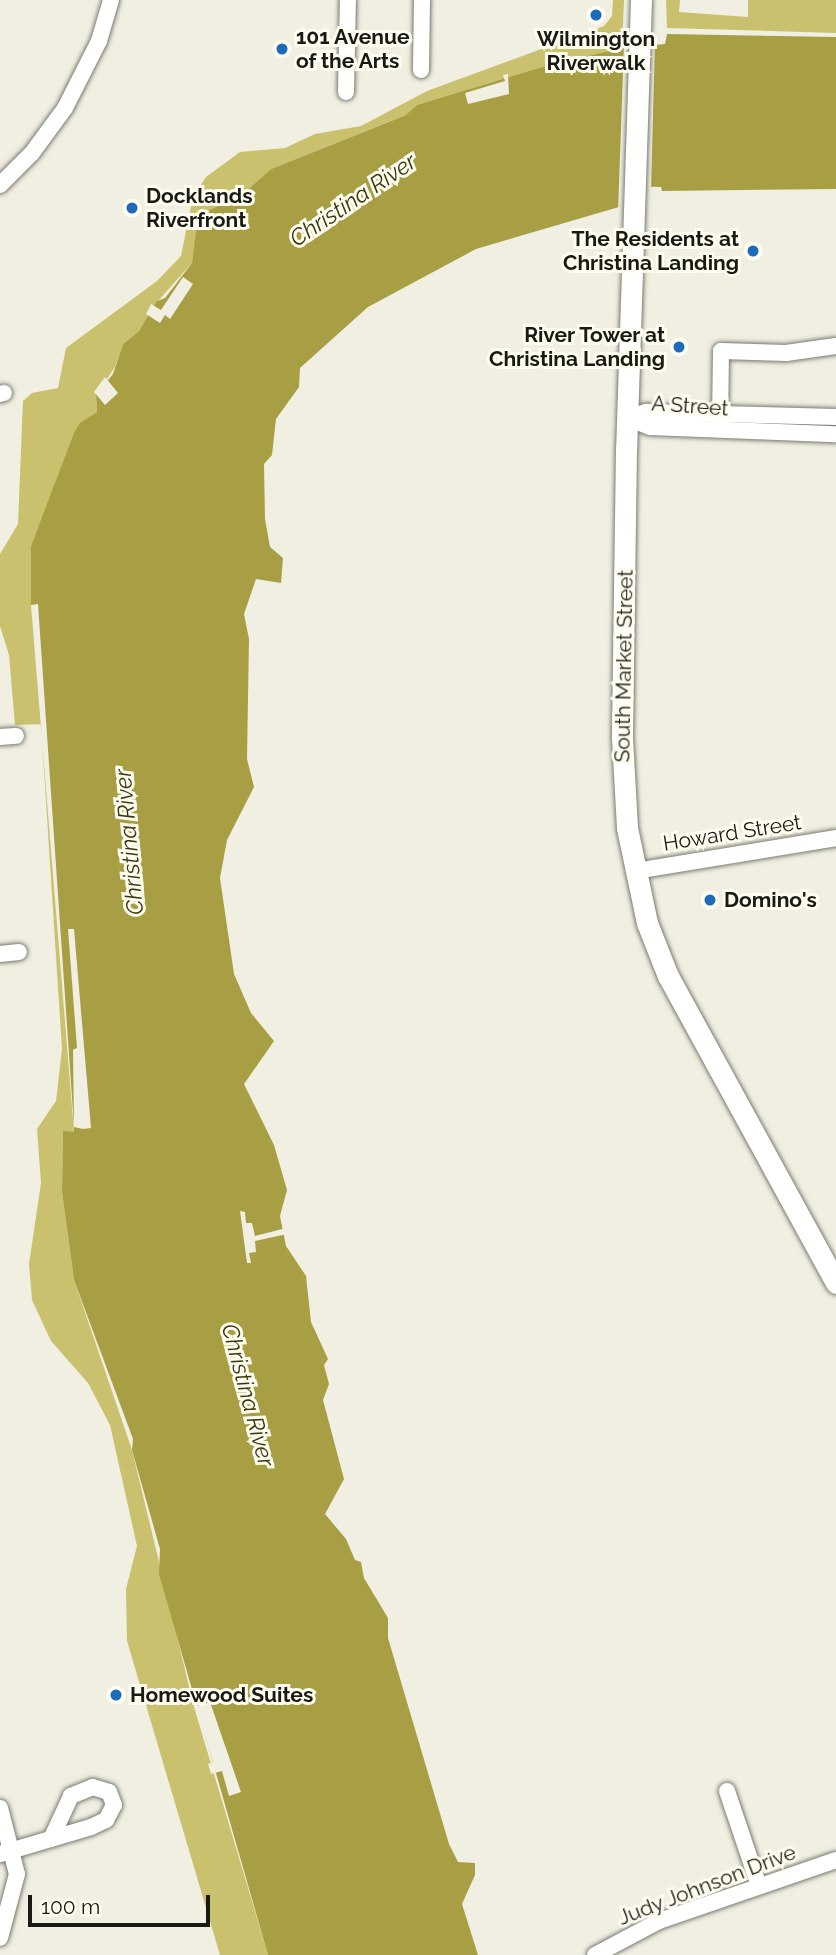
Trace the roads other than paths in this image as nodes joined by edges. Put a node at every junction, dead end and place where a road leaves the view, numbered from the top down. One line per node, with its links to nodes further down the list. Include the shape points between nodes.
1 (111, 0): 7 (street, via 99,41 65,108 33,153)
2 (348, 0): 6 (street)
3 (422, 0): 5 (street)
4 (641, 0): 10 (main road, South Market Street)
5 (421, 70)
6 (346, 92)
7 (0, 185)
8 (836, 346): 11 (street, via 786,353 721,351)
9 (836, 417): 11 (street, A Street)
10 (627, 418): 11 (street, A Street, via 646,412); 14 (main road, South Market Street, via 622,738 627,828)
11 (720, 422): 12 (street, A Street)
12 (836, 433)
13 (836, 838): 14 (street, Howard Street)
14 (635, 871): 17 (main road, South Market Street, via 647,923 668,975)
15 (19, 952): 16 (street)
16 (0, 954)
17 (836, 1283)
18 (727, 1791): 23 (street)
19 (1, 1812): 21 (street)
20 (51, 1839): 21 (street)
21 (6, 1852): 24 (street, via 17,1882)
22 (836, 1860): 23 (street, Judy Johnson Drive)
23 (759, 1886): 25 (street, Judy Johnson Drive, via 640,1930)
24 (0, 1938)
25 (596, 1955)

